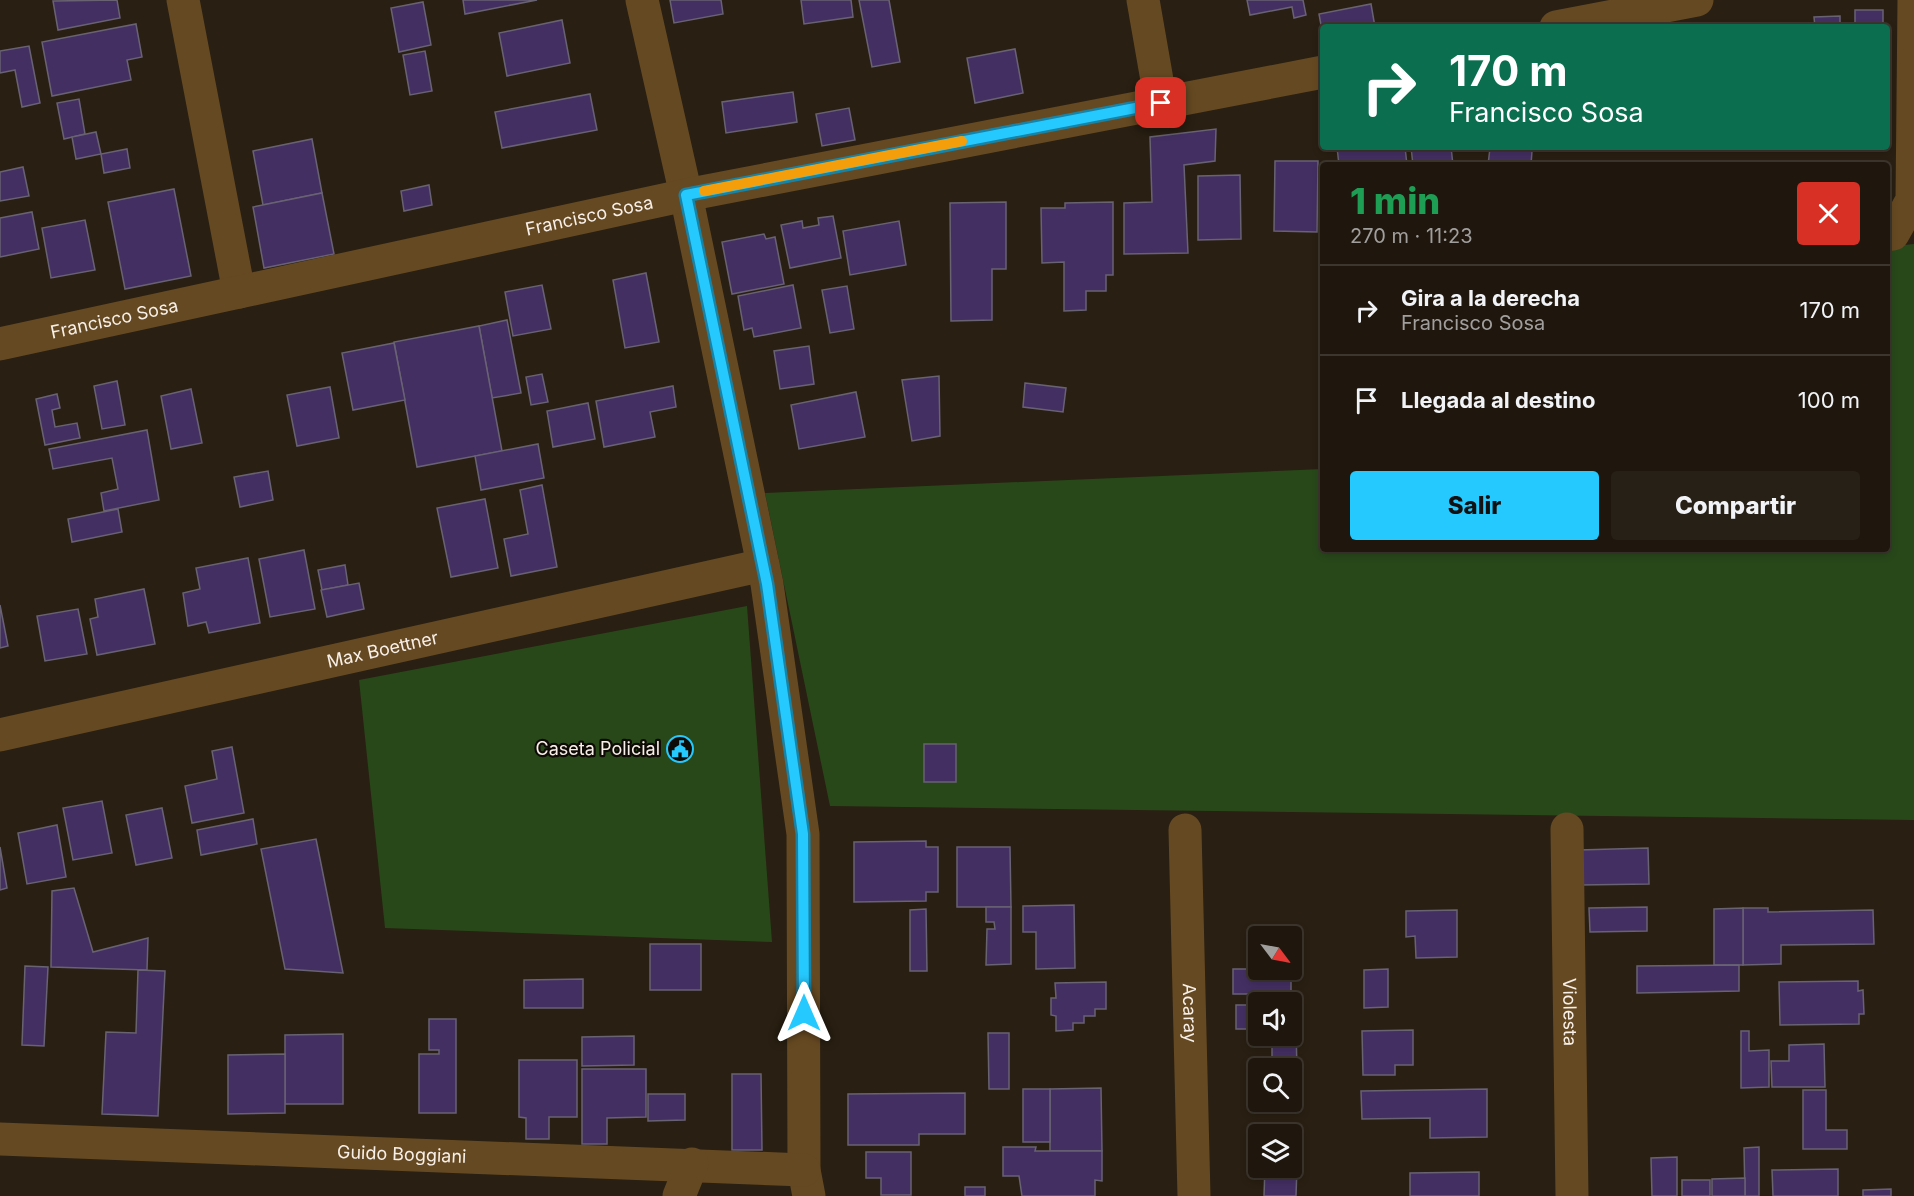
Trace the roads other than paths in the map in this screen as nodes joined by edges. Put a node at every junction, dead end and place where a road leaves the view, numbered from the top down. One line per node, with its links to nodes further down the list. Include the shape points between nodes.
1 (183, 0): 12 (street)
2 (642, 0): 10 (street)
3 (1143, 0): 9 (street)
4 (1697, 0): 6 (street)
5 (1914, 0): 11 (street, via 1912,200)
6 (1642, 5): 7 (street)
7 (1569, 24)
8 (1320, 73): 9 (street, Francisco Sosa)
9 (1161, 103): 10 (street, Francisco Sosa)
10 (686, 195): 12 (street, Francisco Sosa); 14 (street)
11 (1890, 234)
12 (239, 292): 13 (street, Francisco Sosa)
13 (0, 344)
14 (763, 565): 15 (street, Max Boettner); 20 (street, via 803,834)
15 (0, 735)
16 (1567, 829): 23 (street, Violesta)
17 (1185, 830): 22 (street, Acaray)
18 (0, 1139): 19 (street, Guido Boggiani)
19 (692, 1164): 20 (street, Guido Boggiani); 21 (street)
20 (806, 1183)
21 (679, 1196)
22 (1194, 1196)
23 (1572, 1196)

